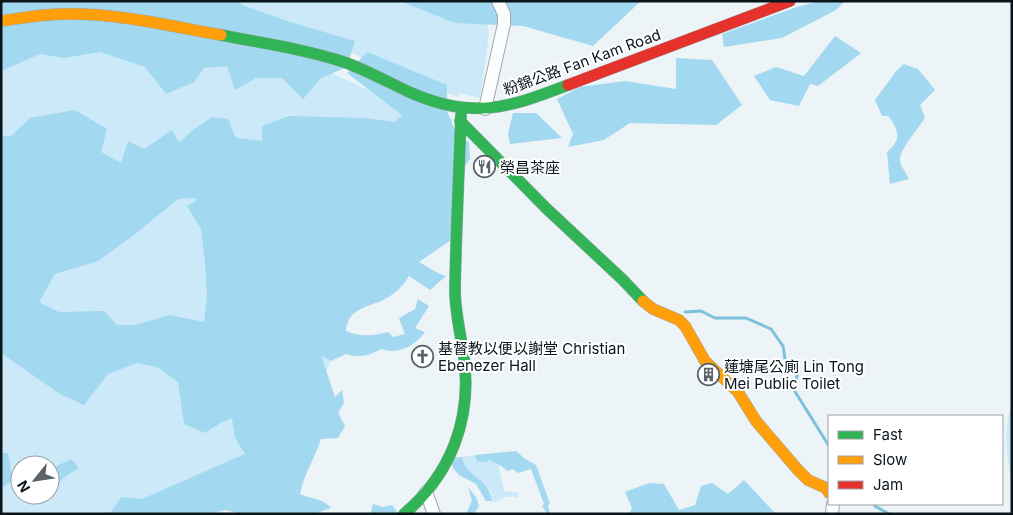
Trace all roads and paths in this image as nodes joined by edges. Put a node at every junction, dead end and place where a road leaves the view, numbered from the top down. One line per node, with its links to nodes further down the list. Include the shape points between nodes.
1 (498, 1): 5 (street, via 504,14 504,24)
2 (790, 1): 5 (street, 粉錦公路 Fan Kam Road, via 534,98)
3 (1, 21): 4 (street, 粉錦公路 Fan Kam Road, via 54,14 97,15 256,42 341,61 431,100)
4 (462, 108): 5 (street, 粉錦公路 Fan Kam Road); 6 (street)
5 (485, 109)
6 (460, 121): 7 (street, via 644,302 685,326 705,361 738,392 756,421 798,470); 8 (street, via 455,291 465,369 464,412 446,460)
7 (828, 491)
8 (426, 492): 9 (street); 10 (street)
9 (404, 514)
10 (434, 514)

